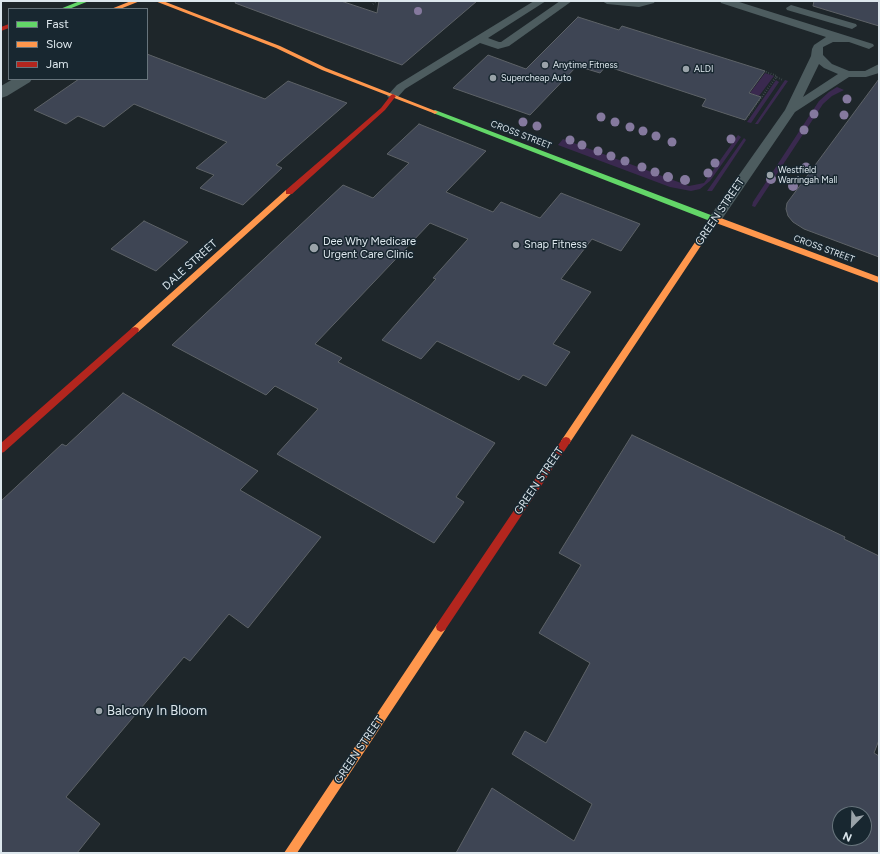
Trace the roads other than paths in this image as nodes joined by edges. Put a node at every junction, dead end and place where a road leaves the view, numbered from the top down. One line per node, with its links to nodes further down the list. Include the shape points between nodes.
1 (86, 1): 9 (main road)
2 (137, 1): 10 (main road)
3 (158, 1): 21 (main road, CROSS STREET, via 278,47 324,69)
4 (541, 1): 15 (lane)
5 (567, 1): 15 (lane, via 505,44 498,46)
6 (607, 1): 7 (lane, via 639,4)
7 (650, 1)
8 (725, 1): 14 (lane)
9 (65, 8)
10 (117, 8)
11 (791, 8): 13 (lane)
12 (846, 16): 13 (lane)
13 (852, 26): 14 (lane, via 873,49)
14 (840, 38): 16 (lane, GREEN STREET, via 819,45)
15 (480, 39): 21 (lane, via 401,88)
16 (817, 56): 18 (lane, via 828,66); 22 (lane, GREEN STREET)
17 (879, 67): 18 (lane, via 866,74)
18 (847, 74): 22 (lane, GREEN STREET)
19 (22, 80): 20 (street)
20 (1, 93)
21 (393, 96): 23 (main road, CROSS STREET); 25 (main road, DALE STREET, via 383,109)
22 (791, 110): 23 (lane, GREEN STREET)
23 (715, 219): 24 (main road, CROSS STREET); 26 (main road, GREEN STREET)
24 (879, 280)
25 (1, 449)
26 (290, 853)

